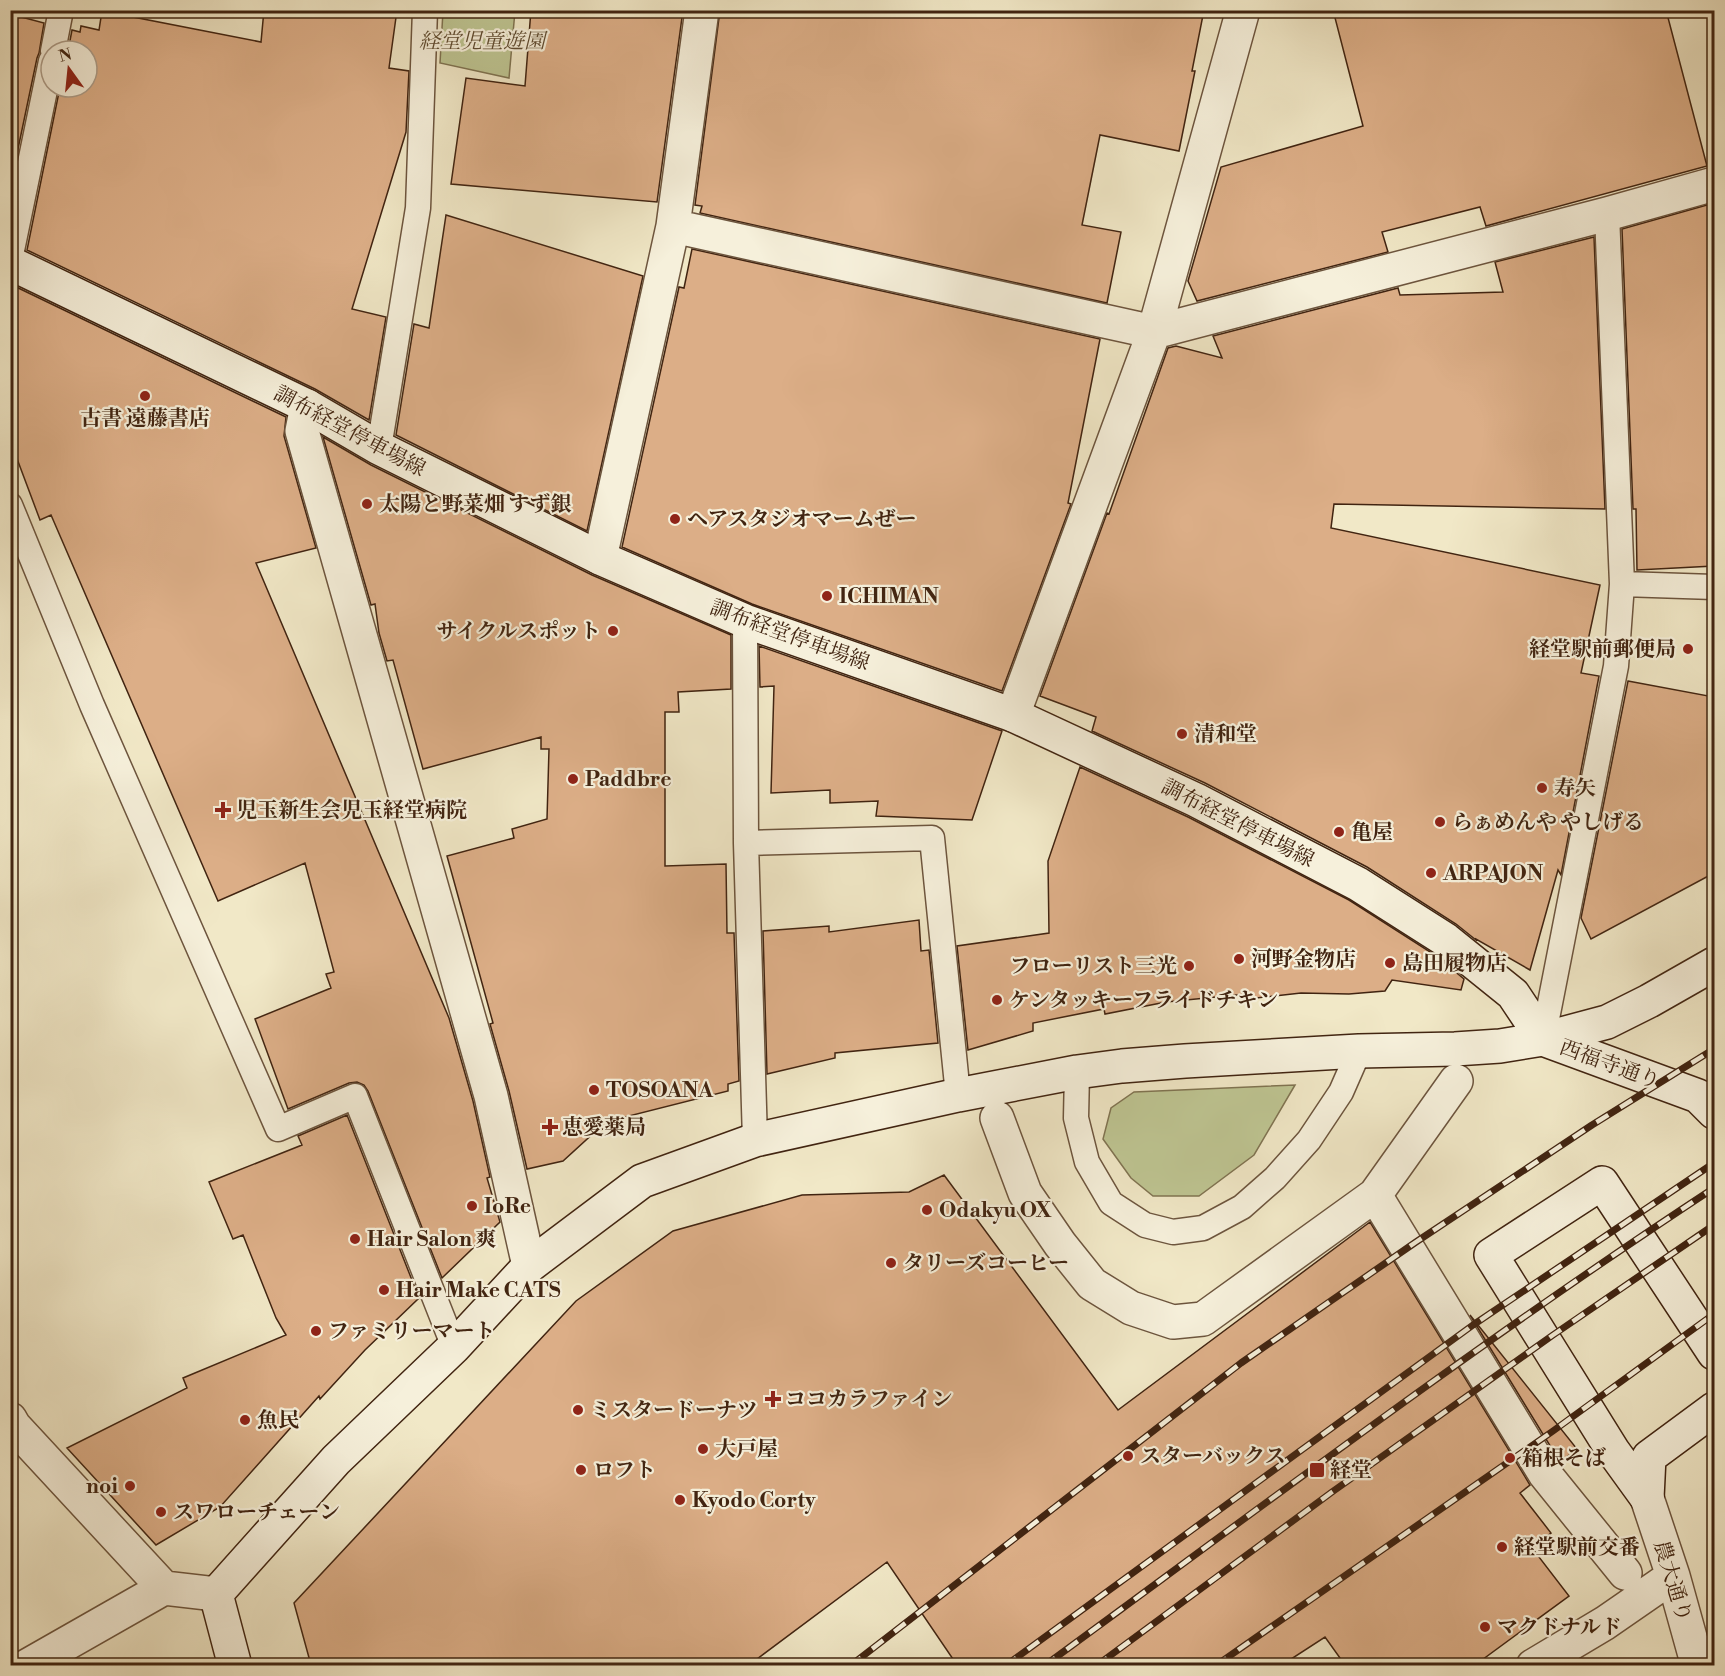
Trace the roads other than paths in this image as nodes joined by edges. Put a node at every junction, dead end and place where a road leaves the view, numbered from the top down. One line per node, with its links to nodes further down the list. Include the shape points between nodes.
1 (61, 10): 5 (lane)
2 (425, 10): 13 (lane, via 418,208)
3 (702, 10): 9 (street)
4 (1243, 10): 11 (street)
5 (55, 39)
6 (43, 99): 10 (lane)
7 (1714, 184): 8 (street)
8 (1607, 214): 11 (street); 16 (lane)
9 (673, 226): 11 (street); 15 (street)
10 (10, 261): 12 (street, 調布経堂停車場線)
11 (1154, 332): 19 (street)
12 (307, 406): 13 (street, 調布経堂停車場線); 31 (street, via 302,431 491,1096)
13 (379, 448): 15 (street, 調布経堂停車場線)
14 (10, 506): 32 (lane, via 92,705 278,1129 355,1096)
15 (600, 558): 18 (street, 調布経堂停車場線)
16 (1622, 584): 17 (lane); 22 (lane, via 1616,666)
17 (1714, 587)
18 (745, 621): 19 (street, 調布経堂停車場線); 20 (lane)
19 (1013, 715): 22 (street, 調布経堂停車場線, via 1197,800 1358,884 1446,940 1513,994)
20 (746, 843): 26 (lane, via 932,838); 29 (lane)
21 (1714, 964): 22 (street, 西福寺通り, via 1607,1022)
22 (1543, 1039): 23 (street, via 1500,1047); 27 (street, 西福寺通り, via 1698,1096)
23 (1359, 1051): 24 (street, via 1185,1060); 24 (lane, via 1335,1102 1309,1140 1275,1178 1242,1207 1203,1228 1173,1232 1145,1225 1111,1203 1087,1162 1076,1118)
24 (1077, 1072): 26 (street)
25 (1456, 1081): 30 (street)
26 (958, 1095): 29 (street)
27 (1714, 1112)
28 (997, 1118): 30 (street, via 1025,1193 1092,1284 1131,1308 1173,1322 1203,1319)
29 (755, 1140): 31 (street, via 642,1181)
30 (1375, 1195): 37 (street, via 1545,1473)
31 (529, 1266): 32 (street)
32 (454, 1347): 40 (street, via 336,1460)
33 (1714, 1353): 36 (street, via 1602,1184 1491,1255 1613,1450)
34 (1714, 1409): 36 (street, via 1649,1457)
35 (10, 1419): 39 (street)
36 (1647, 1497): 38 (street, 農大通り)
37 (1625, 1573)
38 (1672, 1576): 43 (street, via 1605,1623); 44 (street, 農大通り)
39 (164, 1588): 40 (street); 41 (street)
40 (216, 1594): 42 (street)
41 (27, 1665)
42 (235, 1665)
43 (1533, 1665)
44 (1698, 1665)

